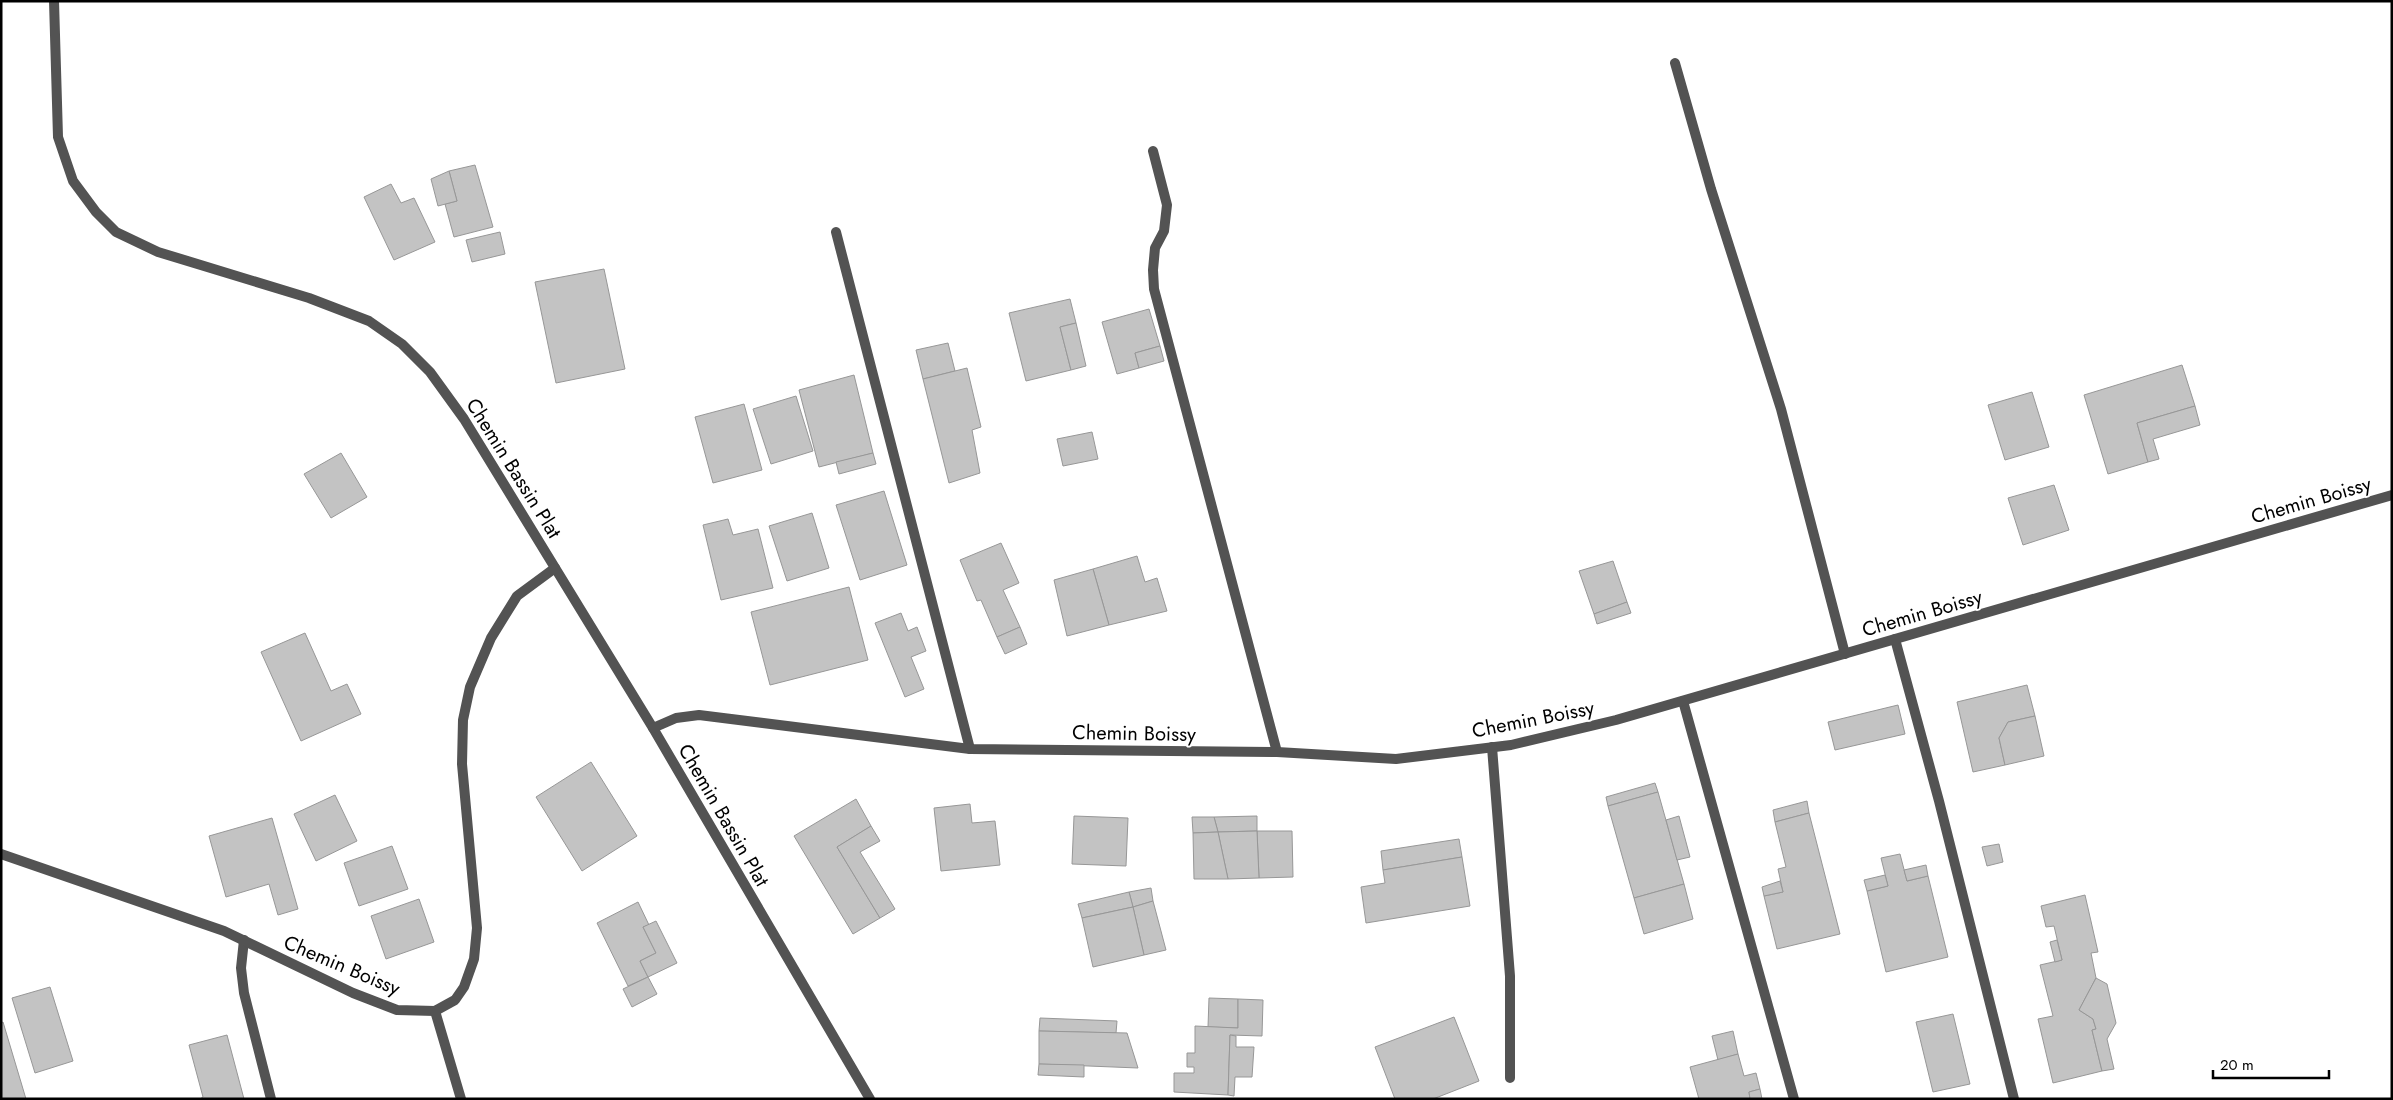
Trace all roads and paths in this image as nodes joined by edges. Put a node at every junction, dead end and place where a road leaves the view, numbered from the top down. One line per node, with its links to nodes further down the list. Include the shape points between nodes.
1 (54, 1): 6 (street, Chemin Bassin Plat, via 58,137 73,181 96,212 116,232 158,252 309,298 369,321 402,344 430,372 464,419)
2 (1675, 63): 8 (street, via 1781,409)
3 (1153, 151): 13 (street, via 1167,205 1164,231 1155,248 1154,289)
4 (836, 232): 12 (street)
5 (2392, 495): 7 (street, Chemin Boissy)
6 (555, 568): 10 (street, Chemin Bassin Plat); 16 (street, via 517,596 491,638 470,686 463,720 462,764 477,928 474,959 464,987 455,1000)
7 (1895, 639): 8 (street, Chemin Boissy); 22 (street)
8 (1845, 654): 9 (street, Chemin Boissy)
9 (1683, 701): 11 (street, Chemin Boissy, via 1616,720); 21 (street)
10 (653, 728): 12 (street, Chemin Boissy, via 676,718 700,716); 20 (street, Chemin Bassin Plat)
11 (1492, 747): 13 (street, Chemin Boissy, via 1396,759); 17 (street, via 1510,976)
12 (970, 748): 13 (street, Chemin Boissy)
13 (1277, 752)
14 (1, 854): 15 (street, Chemin Boissy)
15 (244, 940): 16 (street, Chemin Boissy, via 353,993 397,1010); 18 (street, via 241,968 244,993)
16 (435, 1011): 19 (street)
17 (1510, 1078)
18 (271, 1099)
19 (461, 1099)
20 (870, 1099)
21 (1794, 1099)
22 (2014, 1099)

